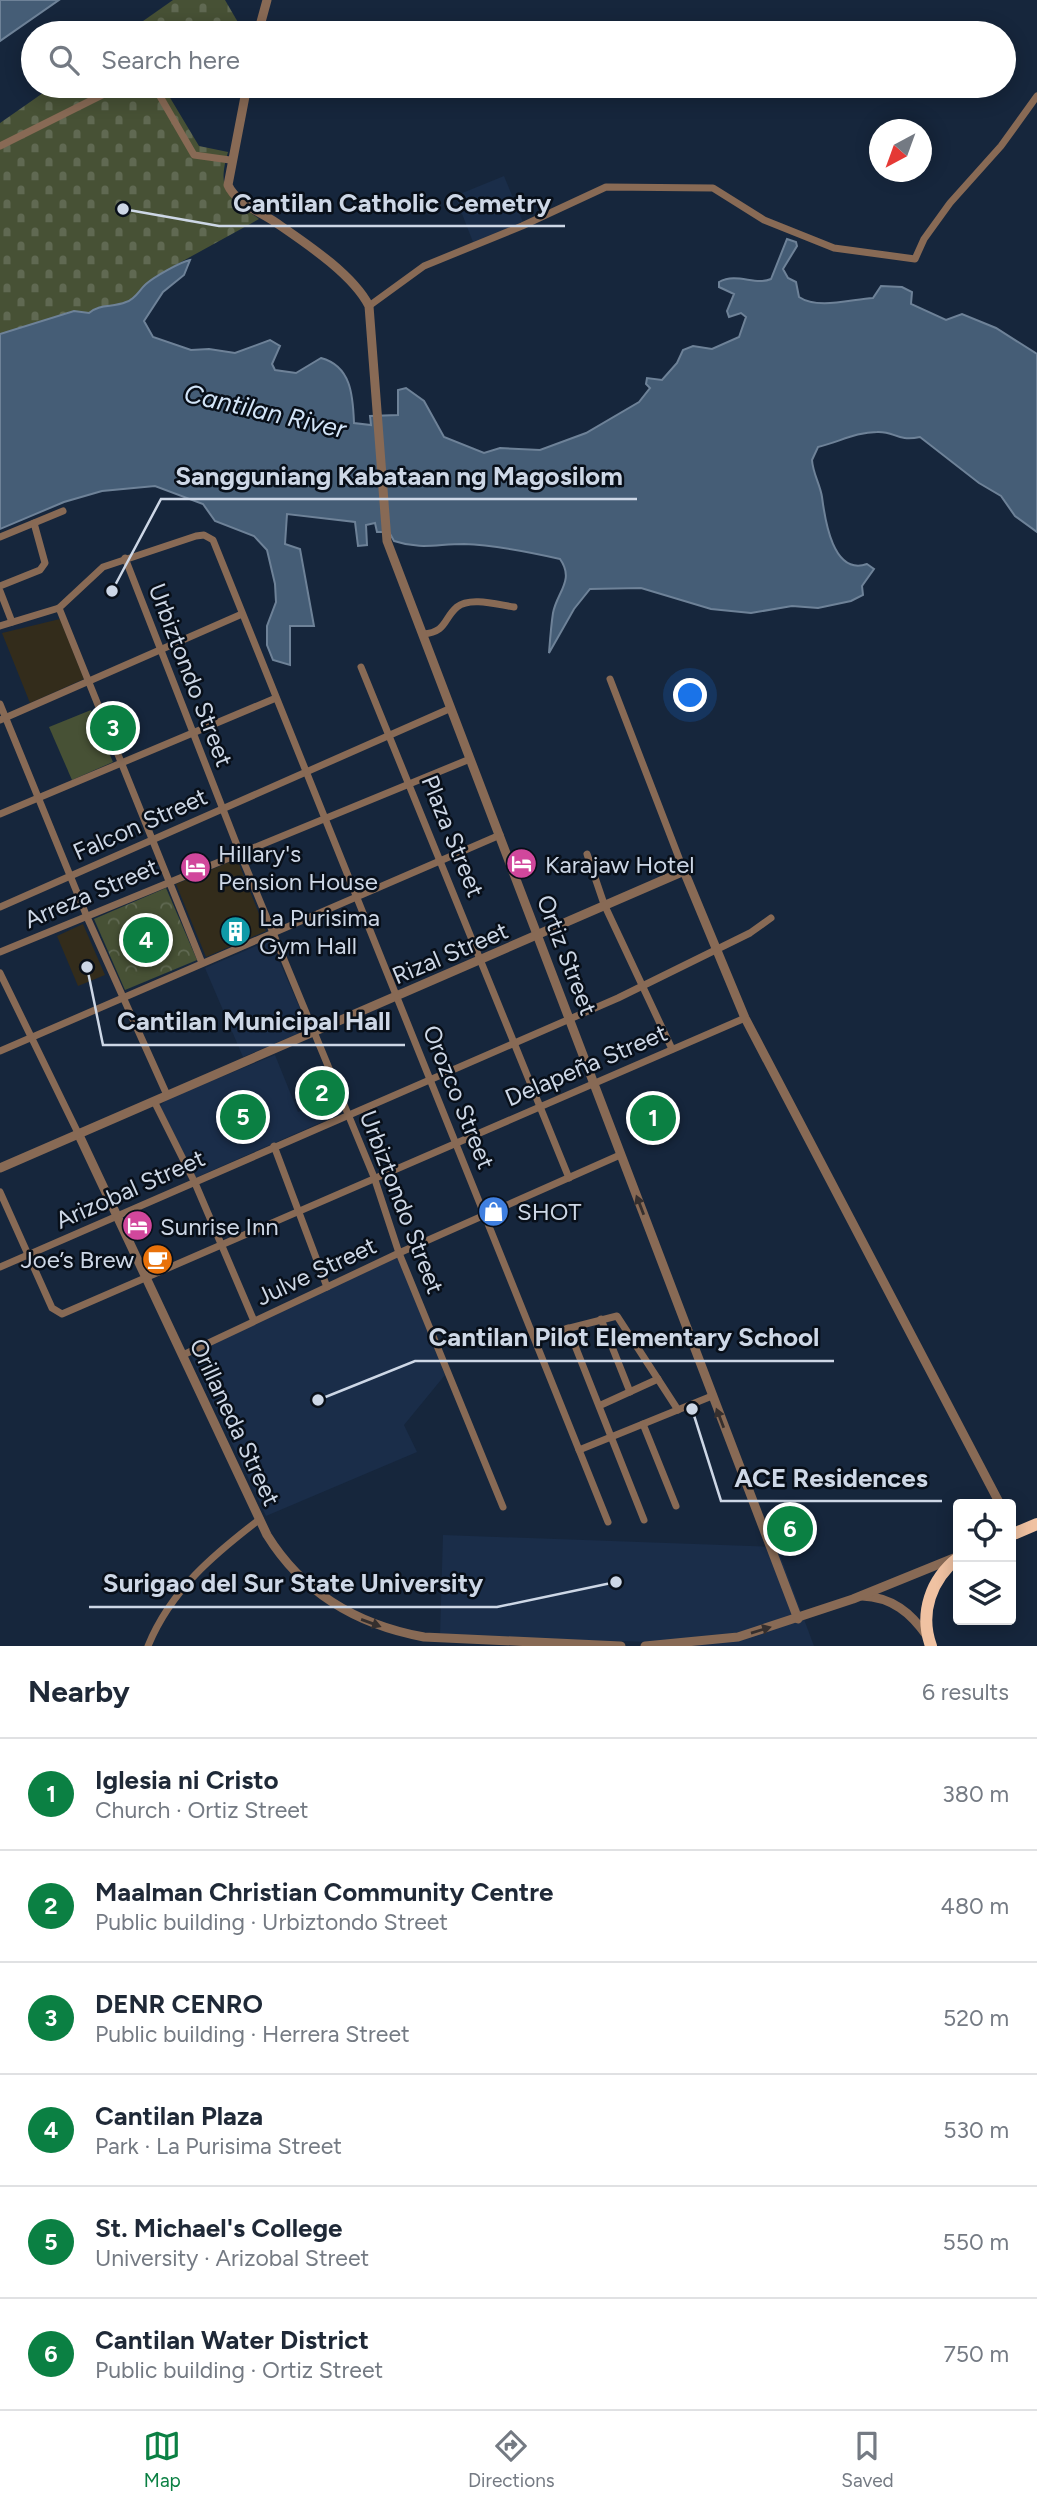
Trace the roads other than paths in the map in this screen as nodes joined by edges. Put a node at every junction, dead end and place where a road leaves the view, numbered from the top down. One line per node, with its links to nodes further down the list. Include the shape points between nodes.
1 (267, 0): 2 (street)
2 (261, 21)
3 (1037, 96): 9 (street, via 1001,146 950,203 915,259 834,248 764,220 713,188 606,187 425,265)
4 (96, 98): 7 (street)
5 (161, 98): 8 (street, via 194,155)
6 (244, 98): 8 (street)
7 (0, 146)
8 (230, 160): 9 (street, via 230,190 310,247 359,290)
9 (369, 306): 20 (street, Ortiz Street, via 385,533)
10 (63, 511): 11 (street)
11 (34, 523): 12 (street); 14 (street, via 45,563 40,570)
12 (0, 537)
13 (125, 558): 16 (street, via 96,572); 17 (street, Orozco Street, via 209,536); 21 (street, Urbiztondo Street)
14 (0, 588): 18 (street)
15 (514, 607): 20 (street, via 465,603 438,631)
16 (59, 608): 18 (street); 24 (street)
17 (242, 614): 21 (street); 25 (street, Orozco Street)
18 (12, 622): 19 (street)
19 (0, 626)
20 (423, 634): 27 (street, Ortiz Street)
21 (159, 649): 24 (street); 29 (street, Urbiztondo Street)
22 (361, 667): 30 (street, Plaza Street)
23 (610, 679): 44 (street)
24 (88, 681): 28 (street); 32 (street)
25 (276, 698): 29 (street); 33 (street, Orozco Street)
26 (0, 704): 28 (street)
27 (449, 709): 30 (street, Falcon Street); 31 (street, Ortiz Street)
28 (3, 718): 35 (street)
29 (191, 732): 32 (street); 36 (street, Urbiztondo Street)
30 (391, 736): 33 (street, Falcon Street); 34 (street, Plaza Street)
31 (470, 759): 34 (street, Arreza Street); 39 (street, Ortiz Street)
32 (121, 761): 35 (street); 40 (street)
33 (307, 773): 36 (street, Falcon Street); 38 (street, Orozco Street)
34 (410, 782): 38 (street, Arreza Street); 43 (street, Plaza Street)
35 (38, 798): 37 (street); 45 (street)
36 (223, 808): 40 (street, Falcon Street); 41 (street, Urbiztondo Street)
37 (0, 814)
38 (326, 818): 41 (street, Arreza Street); 47 (street, Orozco Street)
39 (500, 835): 43 (street); 53 (street, Ortiz Street)
40 (152, 841): 45 (street, Falcon Street); 46 (street)
41 (240, 853): 46 (street, Arreza Street); 52 (street, Urbiztondo Street)
42 (587, 854): 48 (street)
43 (442, 860): 47 (street); 56 (street, Plaza Street)
44 (684, 871): 48 (street, Rizal Street); 54 (street)
45 (70, 877): 49 (street, Falcon Street); 50 (street)
46 (169, 881): 50 (street, Arreza Street); 57 (street)
47 (359, 898): 52 (street); 61 (street, Orozco Street)
48 (604, 904): 53 (street, Rizal Street); 59 (street)
49 (0, 906)
50 (87, 917): 55 (street, Arreza Street); 60 (street)
51 (771, 918): 54 (street, Arizobal Street)
52 (273, 934): 57 (street); 64 (street, Urbiztondo Street)
53 (538, 935): 56 (street, Rizal Street); 62 (street, Ortiz Street)
54 (715, 951): 59 (street, Arizobal Street); 63 (street)
55 (0, 952)
56 (483, 960): 61 (street, Rizal Street); 66 (street, Plaza Street)
57 (202, 963): 60 (street)
58 (0, 973): 65 (street, Orillaneda Street)
59 (644, 984): 62 (street, Arizobal Street); 67 (street)
60 (122, 996): 65 (street); 71 (street)
61 (398, 996): 64 (street, Rizal Street); 69 (street, Orozco Street)
62 (571, 1018): 66 (street, Arizobal Street); 70 (street, Ortiz Street)
63 (745, 1018): 67 (street, Delapeña Street); 106 (street)
64 (314, 1031): 71 (street, Rizal Street); 74 (street, Urbiztondo Street)
65 (32, 1037): 68 (street); 75 (street, Orillaneda Street)
66 (515, 1042): 69 (street, Arizobal Street); 73 (street, Plaza Street)
67 (673, 1049): 70 (street, Delapeña Street)
68 (0, 1051)
69 (432, 1081): 74 (street, Arizobal Street); 76 (street, Orozco Street)
70 (594, 1083): 73 (street, Delapeña Street); 78 (street, Ortiz Street)
71 (167, 1095): 72 (street, Rizal Street)
72 (154, 1101): 75 (street, Rizal Street); 82 (street)
73 (538, 1105): 76 (street, Delapeña Street); 81 (street, Plaza Street)
74 (348, 1116): 77 (street, Arizobal Street); 80 (street, Urbiztondo Street)
75 (78, 1133): 79 (street, Rizal Street); 86 (street, Orillaneda Street)
76 (457, 1141): 80 (street, Delapeña Street); 85 (street, Orozco Street)
77 (274, 1146): 82 (street, Arizobal Street); 84 (street)
78 (620, 1155): 81 (street, Julve Street); 100 (street, Ortiz Street, one-way to 78)
79 (0, 1168)
80 (374, 1177): 84 (street, Delapeña Street); 88 (street, Urbiztondo Street)
81 (569, 1178): 85 (street, Julve Street)
82 (195, 1182): 86 (street, Arizobal Street); 87 (street)
83 (0, 1192): 89 (street)
84 (299, 1211): 87 (street, Delapeña Street); 92 (street)
85 (487, 1216): 88 (street, Julve Street); 105 (street, Orozco Street)
86 (117, 1218): 89 (street, Arizobal Street); 91 (street, Orillaneda Street)
87 (222, 1247): 91 (street, Delapeña Street); 94 (street)
88 (399, 1253): 92 (street, Julve Street); 108 (street, Urbiztondo Street)
89 (29, 1254): 90 (street, Arizobal Street); 91 (street, Delapeña Street, via 58,1314)
90 (0, 1267)
91 (147, 1279): 97 (street, Orillaneda Street)
92 (327, 1287): 94 (street, Julve Street)
93 (601, 1319): 95 (street); 98 (street, via 619,1318); 99 (street)
94 (254, 1321): 97 (street, Julve Street)
95 (568, 1328): 96 (street); 101 (street)
96 (558, 1331)
97 (183, 1355): 109 (street, Orillaneda Street)
98 (658, 1380): 99 (street); 102 (street)
99 (630, 1392): 101 (street)
100 (712, 1396): 102 (street); 117 (street, Ortiz Street, one-way to 100)
101 (601, 1405): 104 (street)
102 (678, 1410): 103 (street)
103 (643, 1424): 104 (street); 107 (street)
104 (613, 1437): 105 (street); 110 (street)
105 (579, 1450): 111 (street, Orozco Street)
106 (997, 1499)
107 (677, 1506)
108 (503, 1507)
109 (260, 1519): 119 (street, via 178,1591); 120 (street, Orillaneda Street, one-way to 120, via 276,1549 298,1575 339,1608 378,1626 424,1637)
110 (644, 1520)
111 (608, 1522)
112 (1037, 1524): 113 (highway)
113 (1016, 1530)
114 (953, 1559): 116 (street)
115 (953, 1562): 118 (highway, via 931,1592)
116 (860, 1596): 117 (street); 118 (street, via 880,1598 903,1609)
117 (798, 1619): 121 (street, one-way to 117, via 726,1640)
118 (930, 1643)
119 (148, 1646)
120 (621, 1646)
121 (645, 1646)

